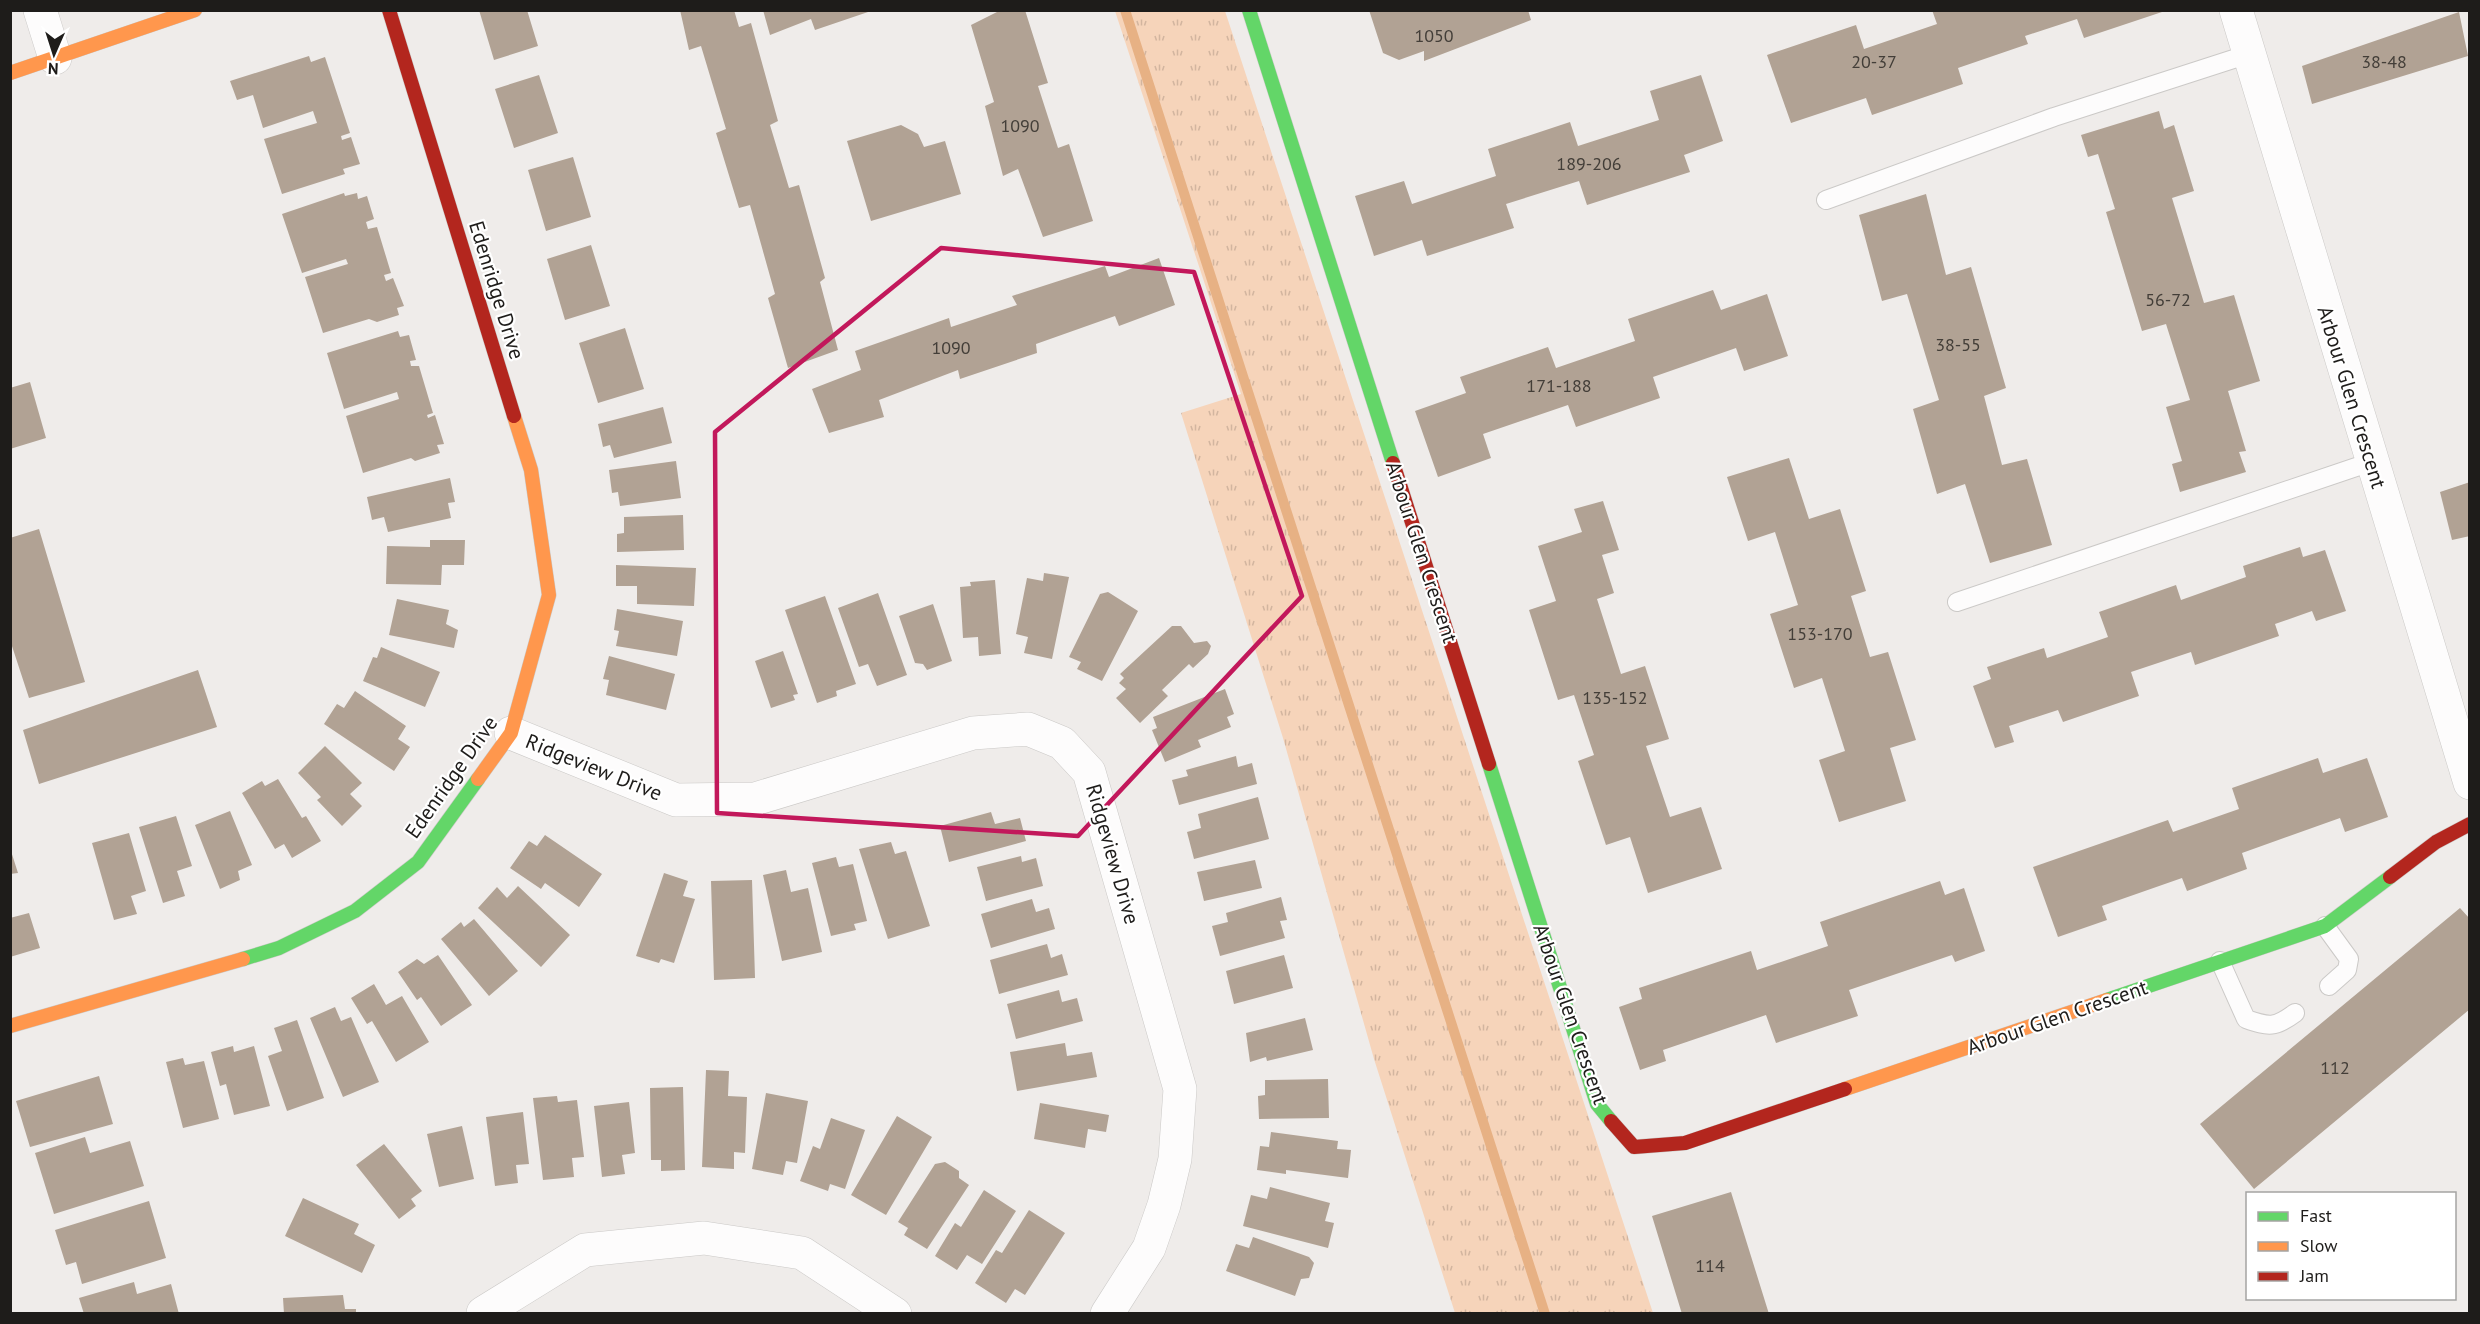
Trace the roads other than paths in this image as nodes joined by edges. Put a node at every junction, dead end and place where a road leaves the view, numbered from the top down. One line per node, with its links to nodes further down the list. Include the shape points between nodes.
1 (40, 10): 7 (street)
2 (195, 10): 7 (street)
3 (389, 10): 12 (street, Edenridge Drive, via 531,470 549,595)
4 (1249, 10): 16 (street, Arbour Glen Crescent, via 1597,1104 1634,1147 1685,1143)
5 (2236, 10): 6 (street, Arbour Glen Crescent)
6 (2249, 54): 9 (lane, via 2054,117); 10 (street, Arbour Glen Crescent)
7 (55, 58): 8 (street)
8 (10, 73)
9 (1826, 200)
10 (2371, 462): 11 (lane); 13 (street, Arbour Glen Crescent)
11 (1957, 602)
12 (511, 733): 19 (street, Edenridge Drive, via 418,861 355,911 279,948); 22 (street, Ridgeview Drive, via 676,800 755,799 973,733 1028,729 1062,743 1089,772 1180,1089 1175,1159 1164,1205 1149,1248)
13 (2469, 783)
14 (2469, 824): 15 (street, Arbour Glen Crescent, via 2436,842)
15 (2325, 926): 16 (street, Arbour Glen Crescent); 17 (lane, via 2349,959 2347,970)
16 (2220, 961): 18 (lane, via 2246,1019 2266,1026 2283,1022)
17 (2329, 986)
18 (2295, 1013)
19 (10, 1026)
20 (483, 1313): 21 (street, via 585,1250 704,1238 802,1253)
21 (895, 1314)
22 (1107, 1314)

